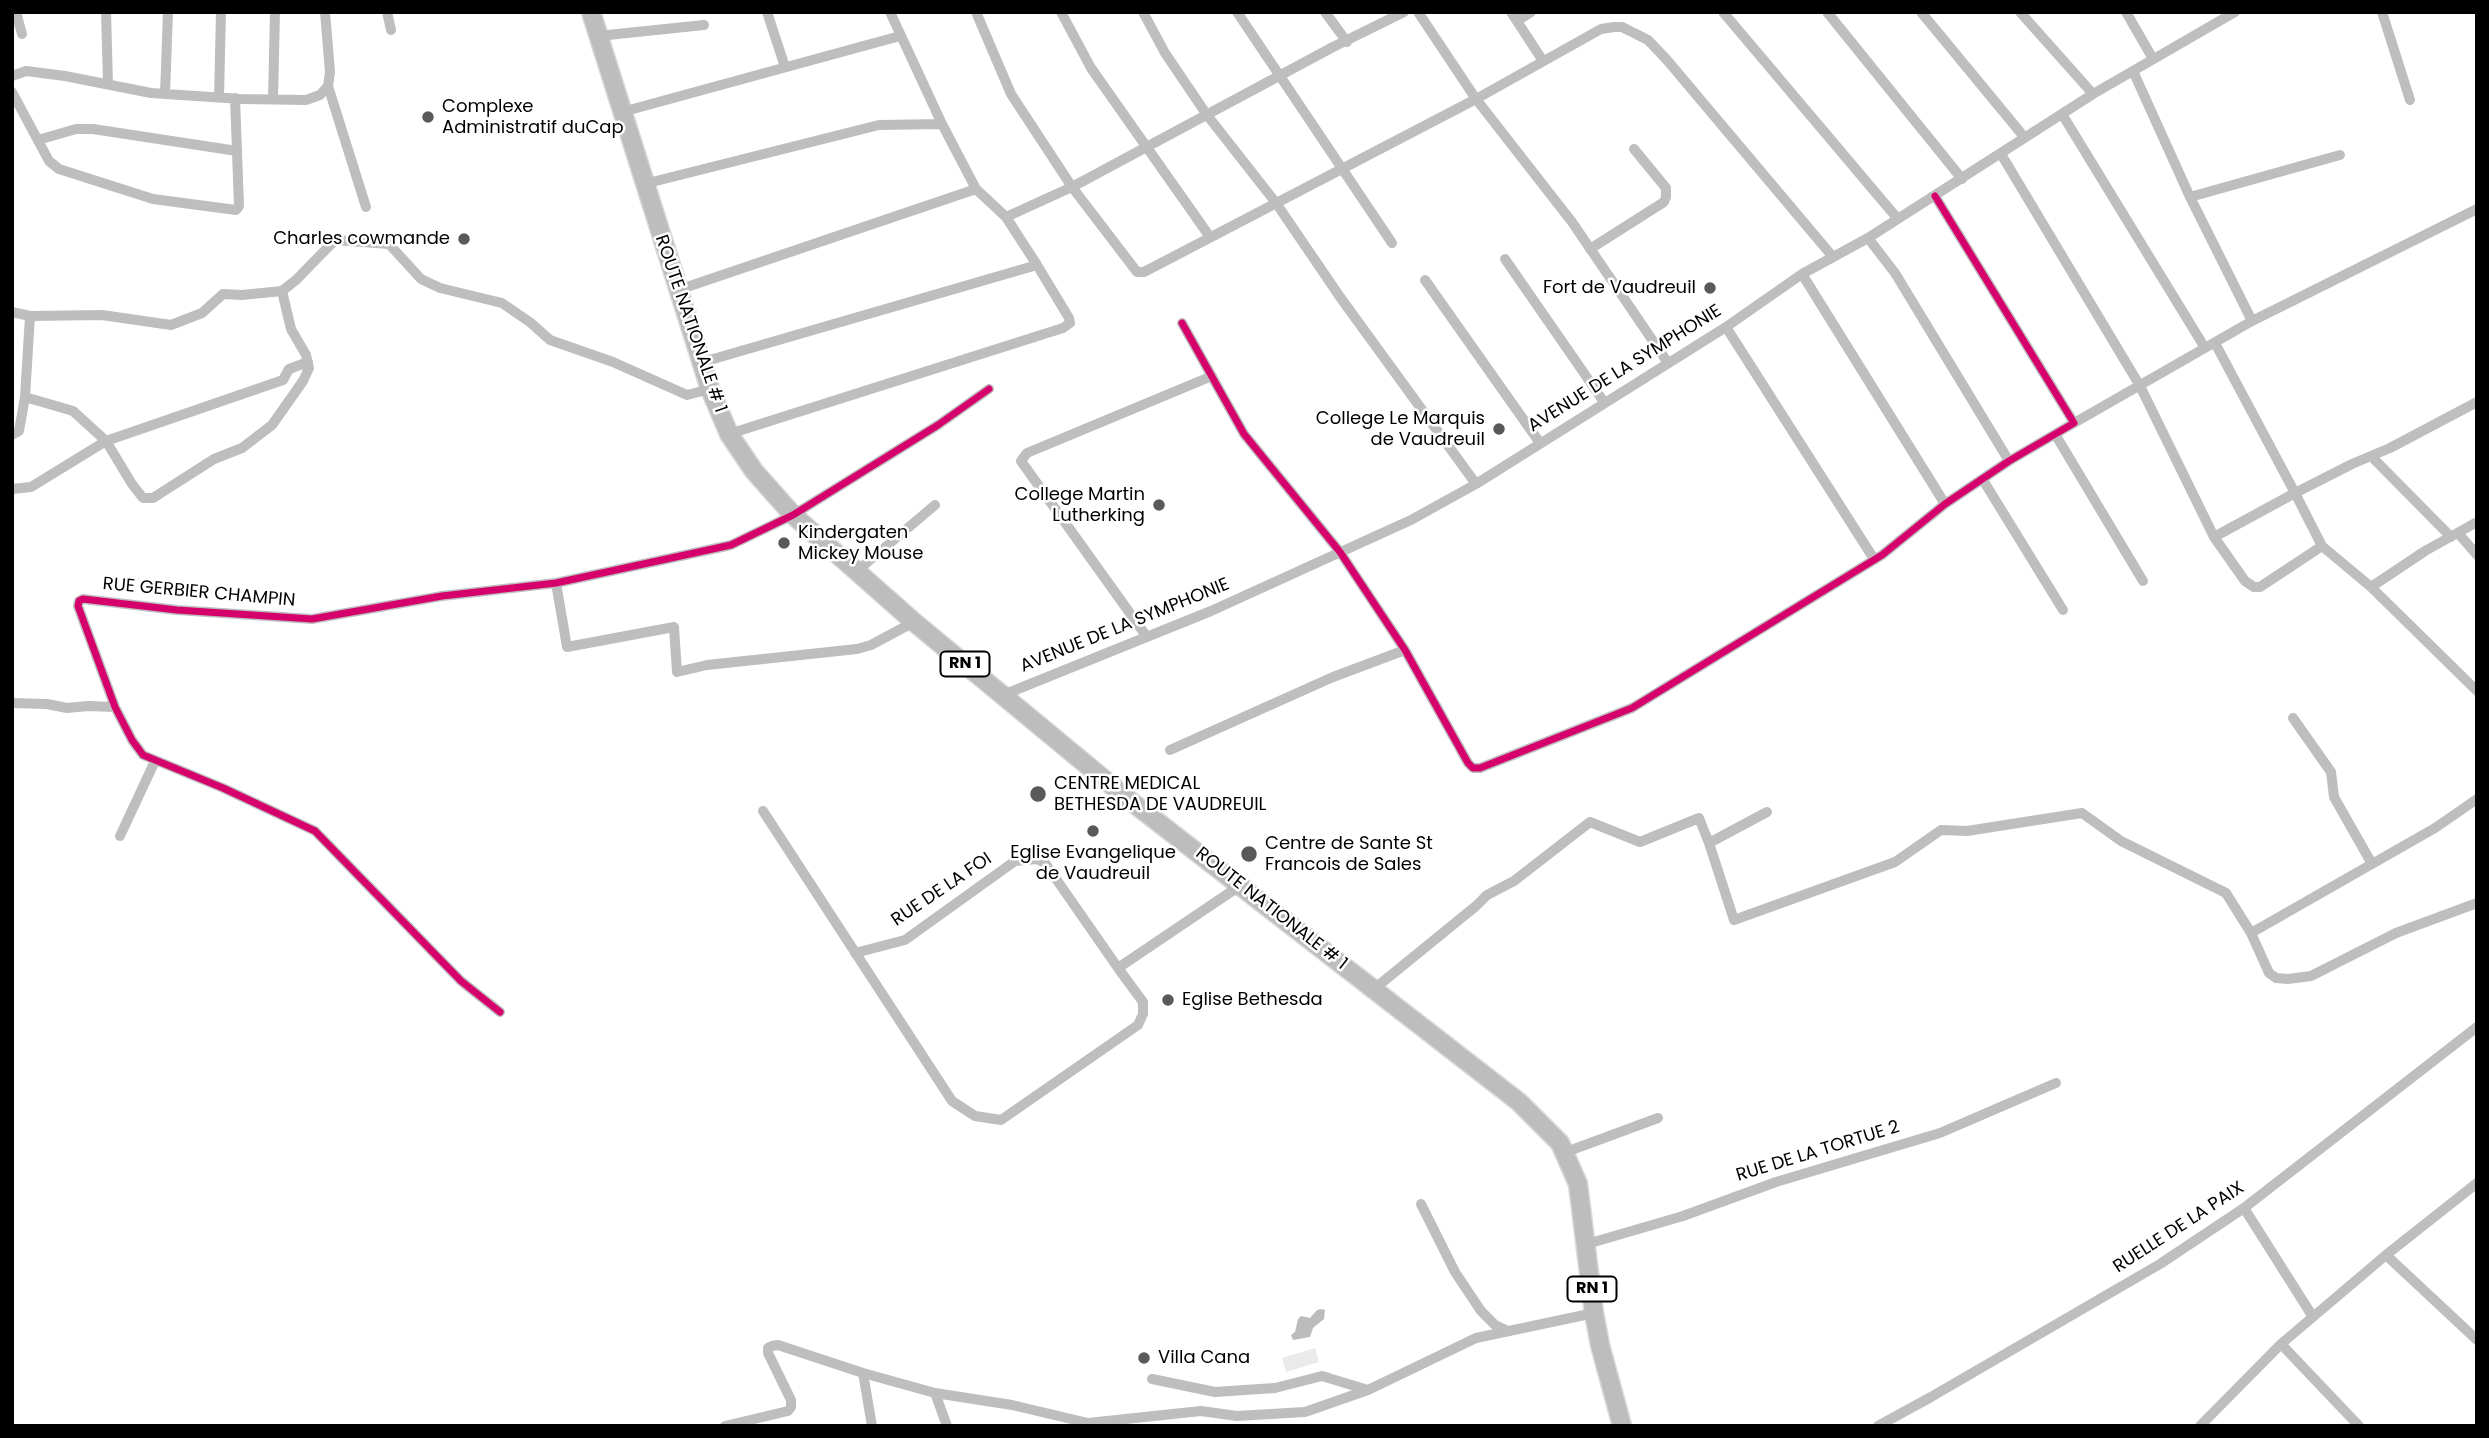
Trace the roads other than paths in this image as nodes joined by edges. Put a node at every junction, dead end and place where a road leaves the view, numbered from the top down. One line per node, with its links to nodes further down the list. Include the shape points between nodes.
1 (16, 12): 29 (street)
2 (106, 12): 39 (street)
3 (168, 12): 42 (street)
4 (221, 12): 44 (street)
5 (275, 12): 46 (street)
6 (325, 12): 40 (street)
7 (387, 12): 28 (street)
8 (591, 12): 30 (main road, ROUTE NATIONALE # 1 / RN 1)
9 (767, 12): 35 (street)
10 (891, 12): 31 (street)
11 (976, 12): 63 (street, via 1011,94)
12 (1061, 12): 55 (street, via 1091,68)
13 (1143, 12): 51 (street)
14 (1237, 12): 38 (street)
15 (1325, 12): 32 (street)
16 (1404, 12): 32 (street)
17 (1418, 12): 47 (street)
18 (1531, 12): 26 (street)
19 (1723, 12): 71 (street)
20 (1828, 12): 61 (street)
21 (1921, 12): 53 (street)
22 (2020, 12): 43 (street)
23 (2126, 12): 33 (street)
24 (2235, 12): 33 (street, AVENUE DE LA SYMPHONIE)
25 (2382, 12): 48 (street)
26 (1513, 17): 34 (street)
27 (704, 25): 30 (street)
28 (391, 30)
29 (22, 34)
30 (598, 36): 49 (main road, ROUTE NATIONALE # 1 / RN 1)
31 (900, 36): 35 (street); 52 (street)
32 (1346, 42): 38 (street)
33 (2153, 59): 36 (street, AVENUE DE LA SYMPHONIE)
34 (1543, 61): 47 (street); 76 (street, via 1601,29 1622,27 1648,40)
35 (785, 67): 49 (street)
36 (2133, 71): 43 (street, AVENUE DE LA SYMPHONIE); 66 (street)
37 (12, 76): 39 (street, via 26,71)
38 (1278, 76): 51 (street); 60 (street)
39 (108, 84): 42 (street)
40 (328, 86): 46 (street, via 306,100); 68 (street)
41 (12, 92): 54 (street)
42 (165, 94): 44 (street)
43 (2093, 94): 50 (street, AVENUE DE LA SYMPHONIE)
44 (219, 97): 45 (street)
45 (235, 98): 46 (street); 57 (street)
46 (273, 99)
47 (1476, 100): 60 (street); 75 (street)
48 (2410, 100)
49 (622, 111): 62 (main road, ROUTE NATIONALE # 1 / RN 1)
50 (2062, 114): 53 (street, AVENUE DE LA SYMPHONIE); 88 (street)
51 (1207, 115): 55 (street); 67 (street)
52 (942, 124): 62 (street, via 879,125); 64 (street)
53 (2025, 138): 58 (street, AVENUE DE LA SYMPHONIE)
54 (38, 140): 57 (street, via 76,128); 57 (street, via 59,169 153,199 236,210)
55 (1146, 147): 63 (street); 72 (street)
56 (1634, 149): 75 (street, via 1666,188 1664,202)
57 (237, 151)
58 (2001, 154): 61 (street, AVENUE DE LA SYMPHONIE); 93 (street)
59 (2340, 155): 66 (street)
60 (1341, 169): 67 (street); 74 (street)
61 (1962, 179): 65 (street, AVENUE DE LA SYMPHONIE)
62 (644, 184): 81 (main road, ROUTE NATIONALE # 1 / RN 1)
63 (1072, 187): 70 (street); 72 (street, via 1138,272)
64 (976, 189): 70 (street); 81 (street)
65 (1935, 196): 71 (street, AVENUE DE LA SYMPHONIE); 99 (street)
66 (2190, 197): 85 (street)
67 (1276, 202): 72 (street); 108 (street)
68 (366, 207)
69 (2477, 209): 85 (street)
70 (1006, 217): 78 (street)
71 (1897, 218): 73 (street, AVENUE DE LA SYMPHONIE)
72 (1210, 237)
73 (1868, 238): 76 (street, AVENUE DE LA SYMPHONIE); 106 (street, via 1895,273)
74 (1392, 243)
75 (1590, 249): 91 (street)
76 (1833, 257): 79 (street, AVENUE DE LA SYMPHONIE)
77 (1505, 259): 97 (street)
78 (1037, 265): 90 (street); 100 (street, via 1069,318 1068,326)
79 (1802, 274): 87 (street, AVENUE DE LA SYMPHONIE); 111 (street)
80 (1424, 280): 104 (street)
81 (678, 290): 90 (main road, ROUTE NATIONALE # 1 / RN 1)
82 (282, 291): 84 (street, via 223,294 202,313 171,325 102,315); 89 (street, via 291,329); 94 (street, via 334,240 389,244 421,279 502,303 550,340 687,394)
83 (12, 312): 84 (street)
84 (30, 316): 96 (street)
85 (2252, 321): 88 (street)
86 (1182, 323): 92 (street)
87 (1726, 327): 91 (street, AVENUE DE LA SYMPHONIE); 120 (street)
88 (2210, 345): 93 (street); 110 (street)
89 (308, 362): 103 (street, via 289,369 283,380); 103 (street, via 303,381 272,425 242,448 214,459 153,498 144,498 132,484)
90 (702, 362): 94 (main road, ROUTE NATIONALE # 1 / RN 1)
91 (1668, 363): 97 (street, AVENUE DE LA SYMPHONIE)
92 (1212, 376): 118 (street, via 1244,434); 127 (street, via 1027,453 1021,461)
93 (2140, 386): 99 (street); 116 (street)
94 (709, 389): 100 (main road, ROUTE NATIONALE # 1 / RN 1)
95 (989, 389): 113 (street, RUE GERBIER CHAMPIN)
96 (25, 397): 102 (street, via 19,430); 103 (street, via 73,411)
97 (1604, 402): 104 (street, AVENUE DE LA SYMPHONIE)
98 (2477, 402): 105 (street)
99 (2074, 423): 101 (street)
100 (729, 434): 113 (main road, ROUTE NATIONALE # 1 / RN 1, via 754,471)
101 (2055, 434): 106 (street); 122 (street)
102 (12, 435)
103 (106, 442): 109 (street, via 31,487)
104 (1540, 443): 108 (street, AVENUE DE LA SYMPHONIE)
105 (2371, 456): 110 (street); 115 (street)
106 (2009, 461): 107 (street)
107 (1983, 480): 111 (street); 125 (street)
108 (1476, 484): 118 (street, AVENUE DE LA SYMPHONIE)
109 (12, 489)
110 (2295, 493): 116 (street); 117 (street)
111 (1945, 504): 120 (street)
112 (935, 505): 121 (street)
113 (793, 514): 121 (main road, ROUTE NATIONALE # 1 / RN 1); 123 (street, RUE GERBIER CHAMPIN, via 731,545)
114 (2477, 522): 115 (street)
115 (2455, 535): 119 (street); 124 (street)
116 (2214, 537): 117 (street, via 2254,587)
117 (2322, 546): 124 (street)
118 (1340, 552): 127 (street, AVENUE DE LA SYMPHONIE); 128 (street)
119 (2477, 555)
120 (1874, 559): 128 (street, via 1632,708 1480,768 1468,763)
121 (858, 571): 126 (main road, ROUTE NATIONALE # 1 / RN 1)
122 (2143, 581)
123 (556, 583): 126 (street, via 567,647 674,627 677,672 857,649); 132 (street, RUE GERBIER CHAMPIN, via 442,596 312,619 83,599 78,606)
124 (2371, 587): 129 (street)
125 (2063, 610)
126 (914, 622): 130 (main road, ROUTE NATIONALE # 1 / RN 1)
127 (1147, 637): 130 (street, AVENUE DE LA SYMPHONIE)
128 (1405, 650): 134 (street)
129 (2477, 691)
130 (1003, 695): 142 (main road, ROUTE NATIONALE # 1 / RN 1)
131 (12, 703): 132 (street)
132 (115, 707): 135 (street, RUE GERBIER CHAMPIN, via 143,755)
133 (2293, 718): 141 (street, via 2331,772 2334,797)
134 (1170, 750)
135 (155, 761): 139 (street); 148 (street, RUE GERBIER CHAMPIN, via 315,831 461,981)
136 (2477, 799): 141 (street)
137 (763, 811): 145 (street)
138 (1767, 812): 140 (street)
139 (120, 836)
140 (1709, 843): 144 (street, via 1734,919 1895,862 1941,830 1967,831 2082,813 2121,841 2226,893); 147 (street, via 1699,818 1640,842 1591,821 1514,881 1487,895)
141 (2372, 864): 144 (street)
142 (1241, 885): 146 (street); 147 (main road, ROUTE NATIONALE # 1 / RN 1)
143 (2477, 903): 144 (street, via 2396,933 2300,978 2277,978 2269,973)
144 (2251, 933)
145 (855, 953): 146 (street, RUE DE LA FOI, via 905,940 1015,861 1037,859 1045,863); 146 (street, via 952,1101 975,1116 1001,1120 1138,1025 1143,1002)
146 (1118, 968)
147 (1374, 989): 152 (main road, ROUTE NATIONALE # 1 / RN 1, via 1519,1102)
148 (500, 1012)
149 (2477, 1027): 155 (street, RUELLE DE LA PAIX)
150 (2056, 1083): 156 (street, RUE DE LA TORTUE 2, via 1940,1133)
151 (1658, 1118): 152 (street)
152 (1566, 1152): 156 (main road, ROUTE NATIONALE # 1 / RN 1, via 1578,1184)
153 (2477, 1184): 157 (street)
154 (1421, 1204): 162 (street, via 1455,1272 1481,1311)
155 (2244, 1208): 159 (street); 173 (street, RUELLE DE LA PAIX, via 2160,1264)
156 (1587, 1244): 158 (main road, ROUTE NATIONALE # 1 / RN 1)
157 (2386, 1255): 159 (street); 161 (street)
158 (1594, 1313): 162 (street); 172 (main road, ROUTE NATIONALE # 1 / RN 1)
159 (2313, 1317): 164 (street)
160 (2477, 1321): 161 (street)
161 (2466, 1329): 163 (street)
162 (1508, 1331): 167 (street, via 1476,1338)
163 (2477, 1340)
164 (2281, 1344): 174 (street); 175 (street)
165 (863, 1373): 168 (street); 169 (street, via 772,1346 768,1353 791,1408); 170 (street)
166 (1153, 1379): 167 (street, via 1215,1392 1275,1388 1322,1376)
167 (1368, 1390): 168 (street, via 1305,1412 1237,1416 1201,1411 1088,1423)
168 (935, 1393): 171 (street)
169 (724, 1426)
170 (873, 1426)
171 (947, 1426)
172 (1622, 1426)
173 (1878, 1426)
174 (2200, 1426)
175 (2359, 1426)

